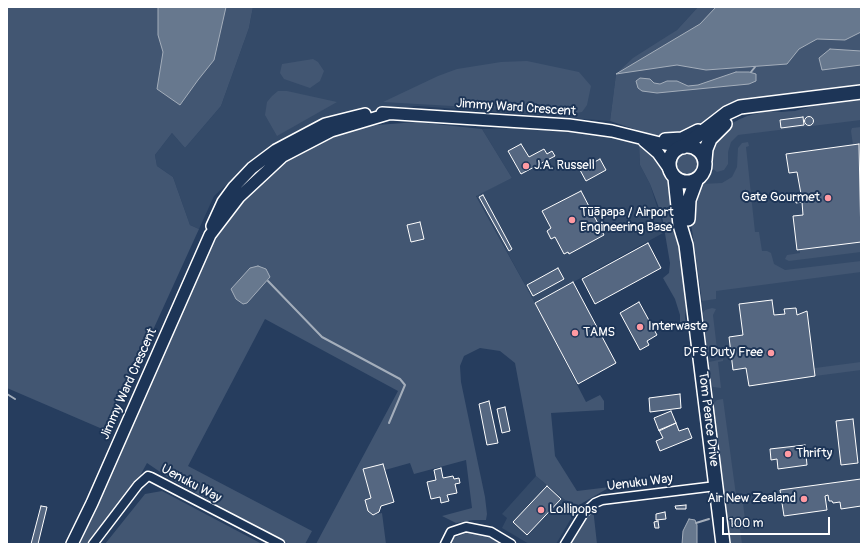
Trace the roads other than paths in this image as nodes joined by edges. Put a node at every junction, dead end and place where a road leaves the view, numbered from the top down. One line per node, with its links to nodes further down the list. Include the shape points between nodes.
1 (861, 92): 2 (main road)
2 (766, 105): 3 (main road, via 745,106); 6 (main road, via 735,118 717,130 708,144)
3 (727, 113): 4 (street, via 682,138); 5 (main road)
4 (641, 138): 5 (street, Jimmy Ward Crescent); 7 (street, Jimmy Ward Crescent, via 658,153); 11 (street, Jimmy Ward Crescent, via 569,125 388,114 331,131 283,156 239,197 210,235)
5 (683, 147): 6 (main road, via 689,146 699,151); 7 (main road, via 677,149 670,158)
6 (705, 160): 8 (main road, via 704,172)
7 (673, 174): 8 (main road, via 686,183); 9 (main road, Tom Pearce Drive, via 680,225)
8 (696, 181): 9 (main road, Tom Pearce Drive, via 688,206)
9 (686, 246): 10 (main road, Tom Pearce Drive)
10 (716, 486): 16 (street, Uenuku Way, via 602,500 584,513); 17 (main road, Tom Pearce Drive)
11 (72, 544)
12 (93, 544): 13 (street, Uenuku Way, via 138,485 148,476)
13 (280, 544)
14 (445, 544): 15 (street, via 451,532 466,527 491,532)
15 (511, 544)
16 (565, 544)
17 (724, 544)

